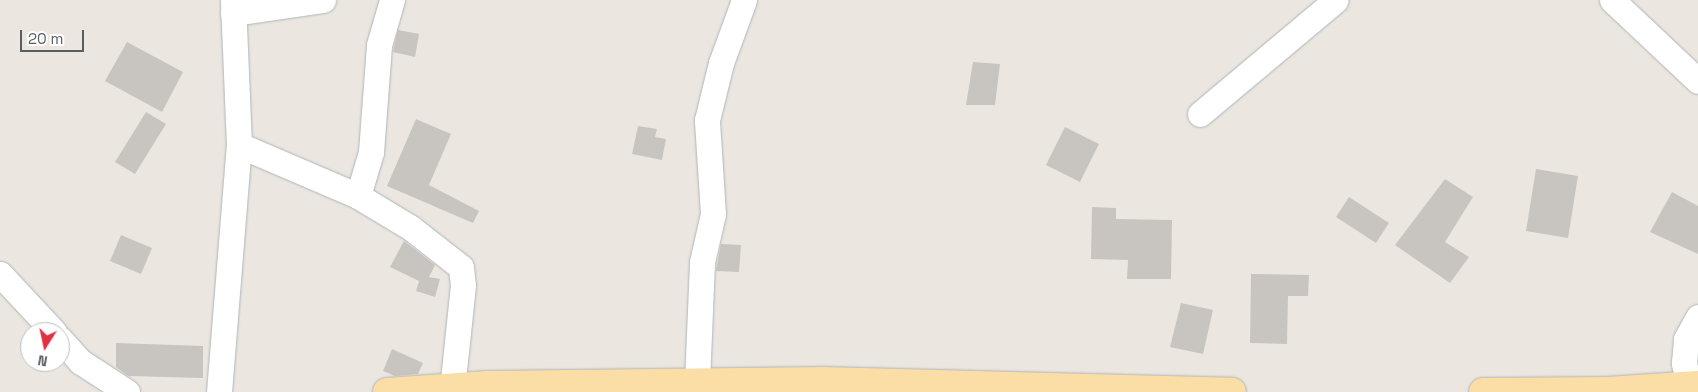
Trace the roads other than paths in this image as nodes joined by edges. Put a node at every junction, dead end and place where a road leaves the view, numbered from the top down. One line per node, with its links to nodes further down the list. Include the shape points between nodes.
1 (323, 0): 6 (street)
2 (392, 0): 10 (street, via 379,45 371,152)
3 (744, 0): 15 (street, via 721,63 707,120 713,214 702,262)
4 (1336, 0): 8 (street)
5 (1612, 0): 7 (street)
6 (230, 4): 9 (street)
7 (1698, 81)
8 (1200, 114)
9 (239, 145): 10 (street); 19 (street)
10 (358, 196): 17 (street, via 411,228 461,267 463,285)
11 (0, 274): 13 (street)
12 (1698, 317): 16 (street, via 1686,339 1684,363)
13 (45, 322)
14 (70, 350): 18 (street, via 81,362)
15 (697, 382): 17 (main road, via 488,385); 21 (main road, via 833,381)
16 (1694, 385): 22 (main road)
17 (452, 389): 20 (main road)
18 (127, 392)
19 (219, 392)
20 (387, 392)
21 (1232, 392)
22 (1483, 392)

